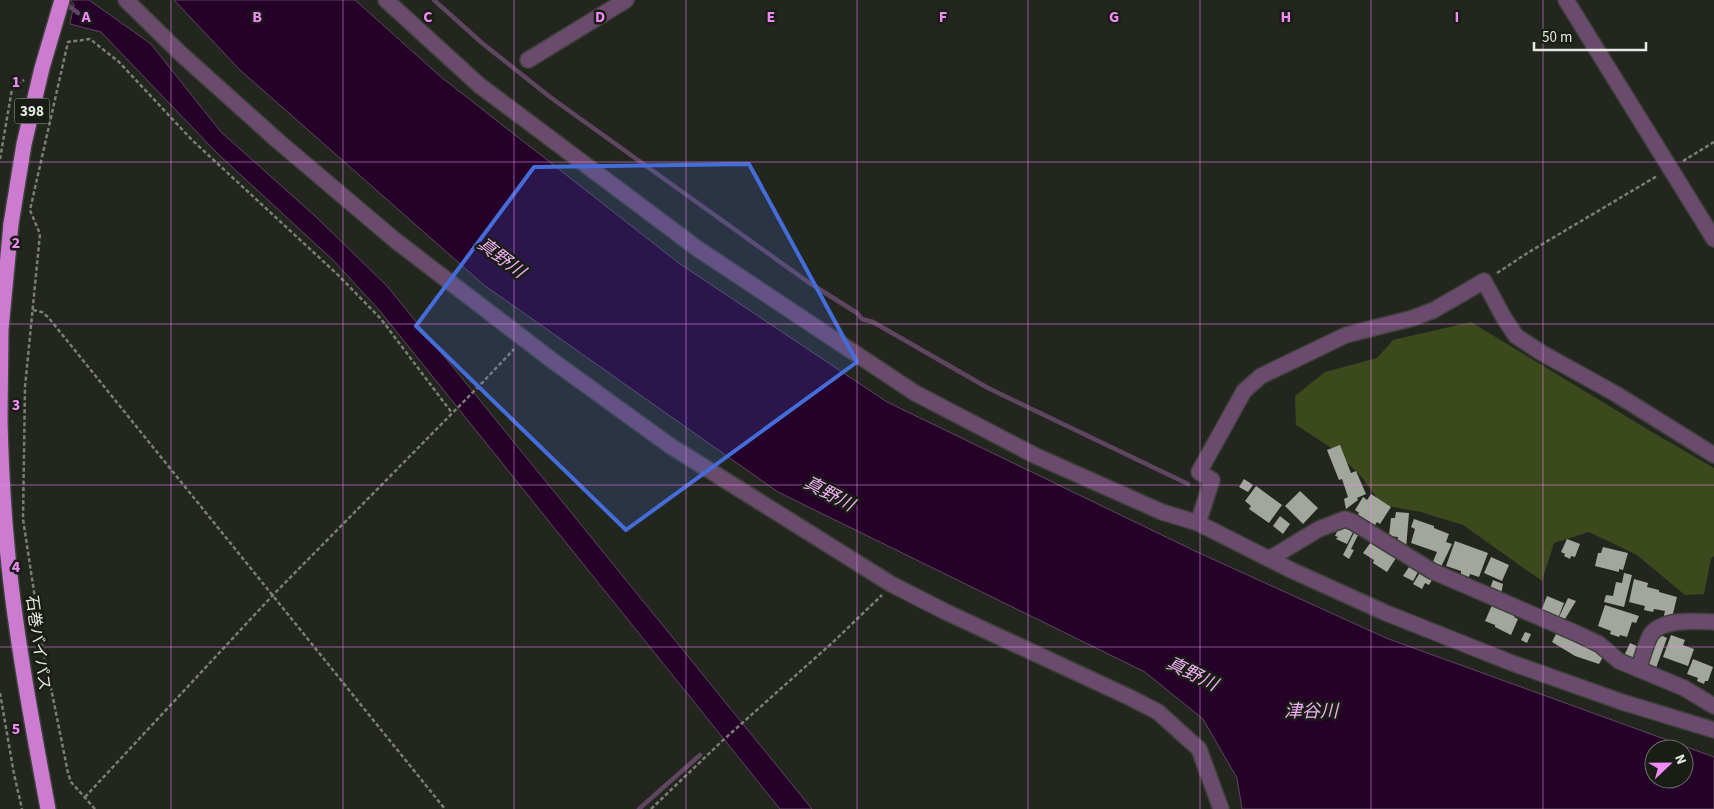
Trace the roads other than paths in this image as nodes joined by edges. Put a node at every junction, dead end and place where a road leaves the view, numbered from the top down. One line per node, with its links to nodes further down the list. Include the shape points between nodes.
1 (62, 0): 8 (highway, 石巻バイパス / 398, bridge, via 24,144 11,224 1,328)
2 (126, 0): 17 (street, via 278,141 396,241 669,445 890,584 1158,712 1199,749)
3 (386, 0): 10 (street, via 480,85 698,249 916,393 1036,456 1162,512)
4 (626, 0): 6 (street)
5 (1566, 0): 7 (street)
6 (528, 60)
7 (1714, 240)
8 (0, 419): 16 (highway, 石巻バイパス / 398, via 7,548 24,673)
9 (1714, 455): 10 (street, via 1516,336 1484,281 1434,310 1346,335 1261,376 1244,391 1199,472 1212,480)
10 (1198, 524): 11 (street)
11 (1269, 559): 13 (street, via 1319,529 1345,519 1432,571 1578,634 1599,644 1619,661); 15 (street, via 1386,613 1512,663)
12 (1714, 622): 13 (street, via 1684,620 1651,634)
13 (1638, 669): 14 (street, via 1684,688)
14 (1714, 706)
15 (1714, 730)
16 (48, 809)
17 (1221, 809)

